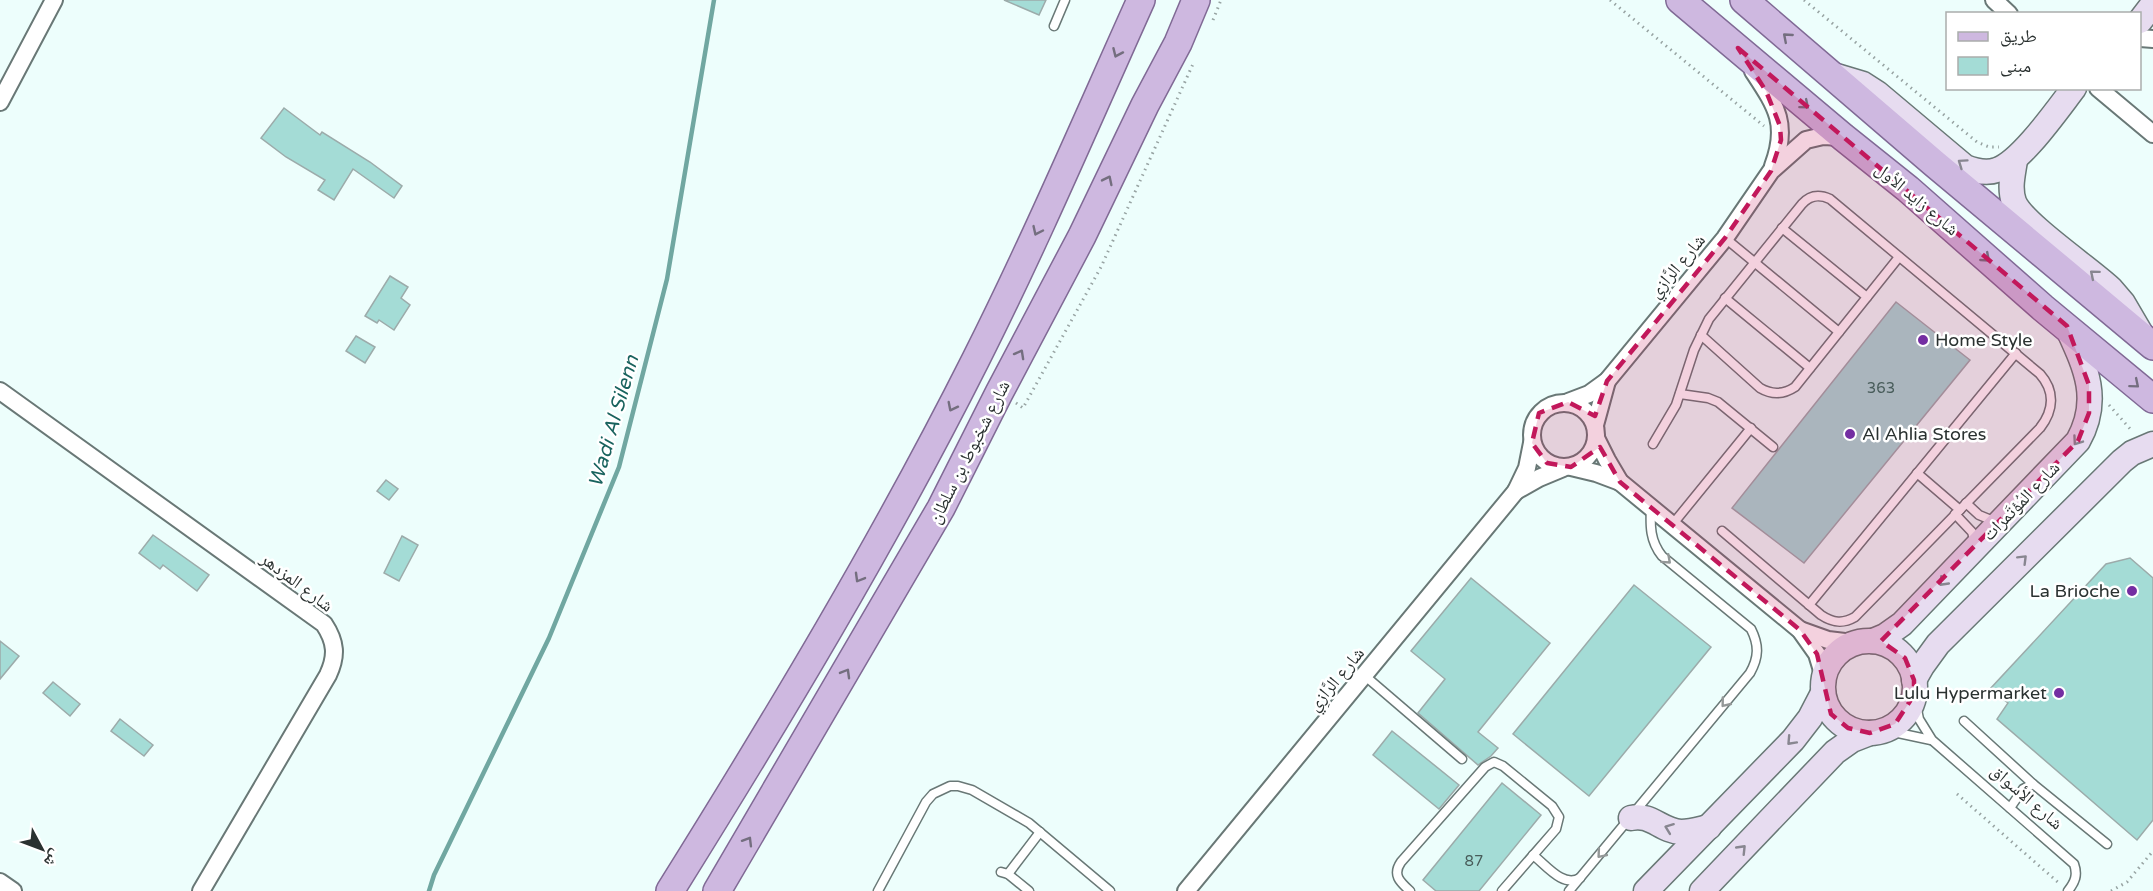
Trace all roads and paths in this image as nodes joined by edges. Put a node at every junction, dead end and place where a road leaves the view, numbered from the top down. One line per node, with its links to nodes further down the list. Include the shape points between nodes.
1 (54, 0): 22 (street)
2 (1065, 0): 16 (lane)
3 (1140, 0): 86 (main road, شارع شخبوط بن سلطان, one-way to 86, via 1020,267 944,422 839,612)
4 (1188, 0): 18 (main road)
5 (1196, 0): 18 (main road, شارع شخبوط بن سلطان)
6 (1221, 0): 15 (path)
7 (1610, 0): 25 (path)
8 (1680, 0): 17 (main road, شارع زايد الأول)
9 (1744, 0): 19 (main road, one-way to 9)
10 (1804, 0): 26 (path, via 1977,142 1989,147 2009,147)
11 (1994, 0): 13 (street)
12 (2153, 4): 14 (street)
13 (2008, 12)
14 (2141, 19)
15 (1212, 21)
16 (1054, 26)
17 (1738, 48): 24 (main road, شارع زايد الأول, one-way to 24); 25 (street, via 1772,104)
18 (1185, 53): 42 (main road, شارع شخبوط بن سلطان, one-way to 18, via 1145,105); 42 (path, via 1101,267 1023,408)
19 (1831, 75): 26 (street, one-way to 19, via 1997,171 1965,167 1877,93 1863,84); 37 (main road)
20 (2072, 90): 26 (street)
21 (2100, 90): 23 (street)
22 (0, 102)
23 (2153, 134)
24 (1843, 137): 27 (street, شارع الرَّازِي, via 1806,140); 34 (main road, شارع زايد الأول, one-way to 34)
25 (1781, 140): 27 (street, شارع الرَّازِي)
26 (2017, 158): 37 (street, one-way to 26, via 2111,289 2020,213 2011,183)
27 (1771, 171): 29 (street, شارع الرَّازِي)
28 (1782, 228): 30 (lane, via 1806,200 1825,196); 31 (lane); 32 (lane)
29 (1725, 238): 31 (lane); 40 (street, شارع الرَّازِي)
30 (1899, 256): 32 (lane); 38 (lane)
31 (1754, 262): 33 (lane); 35 (lane)
32 (1867, 297): 35 (lane)
33 (1725, 298): 36 (lane); 39 (lane)
34 (2067, 327): 44 (street, شارع المُؤتَمرات, via 2081,357); 45 (main road, شارع زايد الأول, one-way to 45)
35 (1839, 332): 39 (lane)
36 (1701, 335): 39 (lane, via 1765,392 1779,394 1790,390); 43 (lane)
37 (2147, 341)
38 (2016, 353): 54 (lane); 58 (lane, via 2046,381 2052,398 2049,414 2040,428)
39 (1810, 368)
40 (1607, 381): 46 (street, شارع الرَّازِي); 48 (street, شارع الرَّازِي)
41 (0, 391): 85 (street, شارع المزدهر, via 324,624 332,636 334,663 328,675)
42 (999, 393): 87 (main road, شارع شخبوط بن سلطان, one-way to 42, via 941,508)
43 (1680, 394): 47 (lane, via 1718,402); 50 (lane)
44 (2090, 398): 51 (path, via 2106,402); 59 (street, شارع المُؤتَمرات, one-way to 59, via 2085,429 2078,441)
45 (2153, 399)
46 (1568, 402): 48 (street, via 1591,416); 49 (street, via 1552,404 1539,413 1532,427)
47 (1751, 428): 52 (lane); 60 (lane)
48 (1596, 431): 53 (street, via 1594,448 1588,456); 55 (street)
49 (1532, 443): 53 (street, via 1547,463); 56 (street, شارع الرَّازِي, via 1527,468)
50 (1653, 444)
51 (2147, 446): 68 (street, one-way to 51, via 1922,666 1938,644 2122,461)
52 (1773, 447)
53 (1567, 467): 55 (street, via 1596,472); 56 (street, شارع الرَّازِي)
54 (1917, 473): 58 (lane); 63 (lane)
55 (1620, 482): 57 (street)
56 (1516, 491): 66 (street, شارع الرَّازِي)
57 (1651, 507): 60 (street); 76 (lane, one-way to 76, via 1650,531 1656,549 1751,629 1758,651 1750,673)
58 (1960, 509): 59 (lane); 62 (lane); 63 (lane, via 1855,617 1834,622)
59 (1999, 522): 62 (street, شارع المُؤتَمرات)
60 (1672, 525): 64 (street)
61 (1722, 531): 63 (lane)
62 (1975, 548): 65 (street, شارع المُؤتَمرات, one-way to 65, via 1902,624 1885,636)
63 (1809, 604)
64 (1800, 630): 65 (street, via 1828,640); 67 (street, via 1817,654)
65 (1863, 642): 67 (street, via 1834,656); 68 (street, via 1885,644 1900,653 1911,668)
66 (1364, 675): 72 (lane); 91 (street, شارع الرَّازِي)
67 (1823, 685): 70 (street, via 1826,704 1839,722 1848,728); 77 (street, one-way to 77, via 1803,728)
68 (1914, 688): 70 (street, via 1904,717); 71 (lane, شارع الأسواق, via 1919,719)
69 (1964, 722): 73 (lane)
70 (1877, 731): 71 (lane, شارع الأسواق); 96 (street, one-way to 70, via 1835,752 1852,740)
71 (1932, 741): 75 (lane, شارع الأسواق)
72 (1462, 759)
73 (2033, 784): 75 (lane); 79 (lane)
74 (1957, 795): 97 (path)
75 (2010, 807): 97 (lane, شارع الأسواق, via 2074,864 2076,878)
76 (1631, 818): 77 (street, one-way to 76, via 1680,832 1648,818); 82 (lane, one-way to 82)
77 (1709, 826): 95 (street)
78 (1040, 832): 88 (lane, via 972,790 958,786 941,789 926,802); 89 (lane, via 1005,873); 90 (lane)
79 (2107, 844)
80 (2153, 851): 98 (path, via 2127,882)
81 (1533, 855): 82 (lane, via 1566,881); 92 (lane, via 1556,829 1558,813 1494,762 1398,867 1397,877); 93 (lane)
82 (1580, 878): 94 (lane)
83 (0, 882): 84 (street)
84 (13, 891)
85 (201, 891)
86 (670, 891)
87 (717, 891)
88 (878, 891)
89 (1029, 891)
90 (1110, 891)
91 (1186, 891)
92 (1410, 891)
93 (1503, 891)
94 (1569, 891)
95 (1647, 891)
96 (1702, 891)
97 (2068, 891)
98 (2110, 891)

